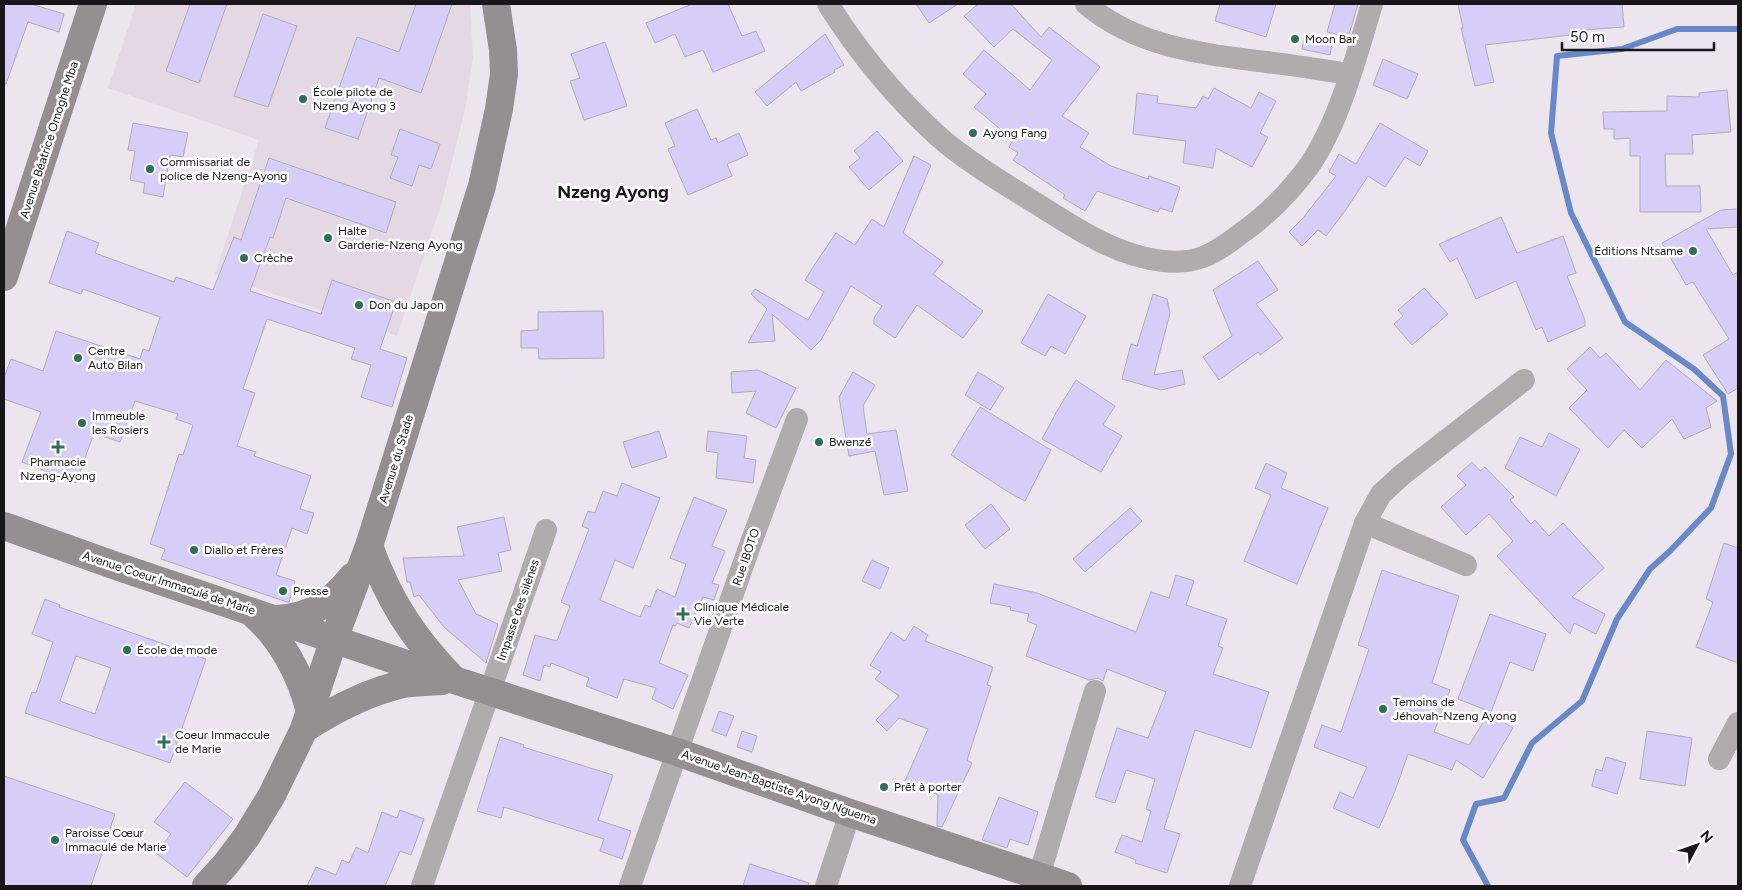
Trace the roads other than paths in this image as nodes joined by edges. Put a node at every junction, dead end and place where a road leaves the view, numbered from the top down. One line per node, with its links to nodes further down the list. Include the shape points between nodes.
1 (94, 4): 7 (main road, Avenue Béatrice Omoghe Mba)
2 (496, 4): 13 (main road, Avenue du Stade, via 504,50 504,74 482,186)
3 (828, 4): 6 (street, via 886,83 946,142 1075,227 1136,256 1163,262 1204,258 1222,248 1289,191 1310,165 1325,138)
4 (1086, 4): 6 (street, via 1150,41 1213,55)
5 (1372, 4): 6 (street)
6 (1350, 74)
7 (4, 277)
8 (1524, 380): 10 (street, via 1403,474 1381,494)
9 (797, 419): 23 (street, Rue IBOTO)
10 (1365, 523): 14 (street); 32 (street)
11 (4, 526): 15 (main road, Avenue Coeur Immaculé de Marie)
12 (546, 530): 19 (street, Impasse des silènes)
13 (364, 556): 16 (main road, via 348,581 321,607 308,614); 17 (main road, Avenue du Stade); 18 (main road, via 427,652)
14 (1466, 566)
15 (248, 609): 16 (main road, Avenue Coeur Immaculé de Marie); 21 (main road, via 261,620 282,648 302,684)
16 (276, 619): 17 (main road, Avenue Coeur Immaculé de Marie)
17 (334, 639): 18 (main road); 21 (main road, Avenue du Stade)
18 (454, 680): 19 (main road); 21 (main road, via 385,689)
19 (490, 691): 23 (main road, Avenue Jean-Baptiste Ayong Nguema); 28 (street, Impasse des silènes)
20 (1095, 691): 26 (street)
21 (307, 721): 27 (main road, Avenue du Stade, via 272,795 247,836)
22 (1738, 723): 24 (street)
23 (677, 752): 25 (main road, Avenue Jean-Baptiste Ayong Nguema); 29 (street, Rue IBOTO)
24 (1719, 759)
25 (850, 813): 26 (main road, Avenue Jean-Baptiste Ayong Nguema); 30 (street)
26 (1038, 881): 31 (main road, Avenue Jean-Baptiste Ayong Nguema)
27 (206, 886)
28 (422, 886)
29 (630, 886)
30 (826, 886)
31 (1068, 886)
32 (1240, 886)

